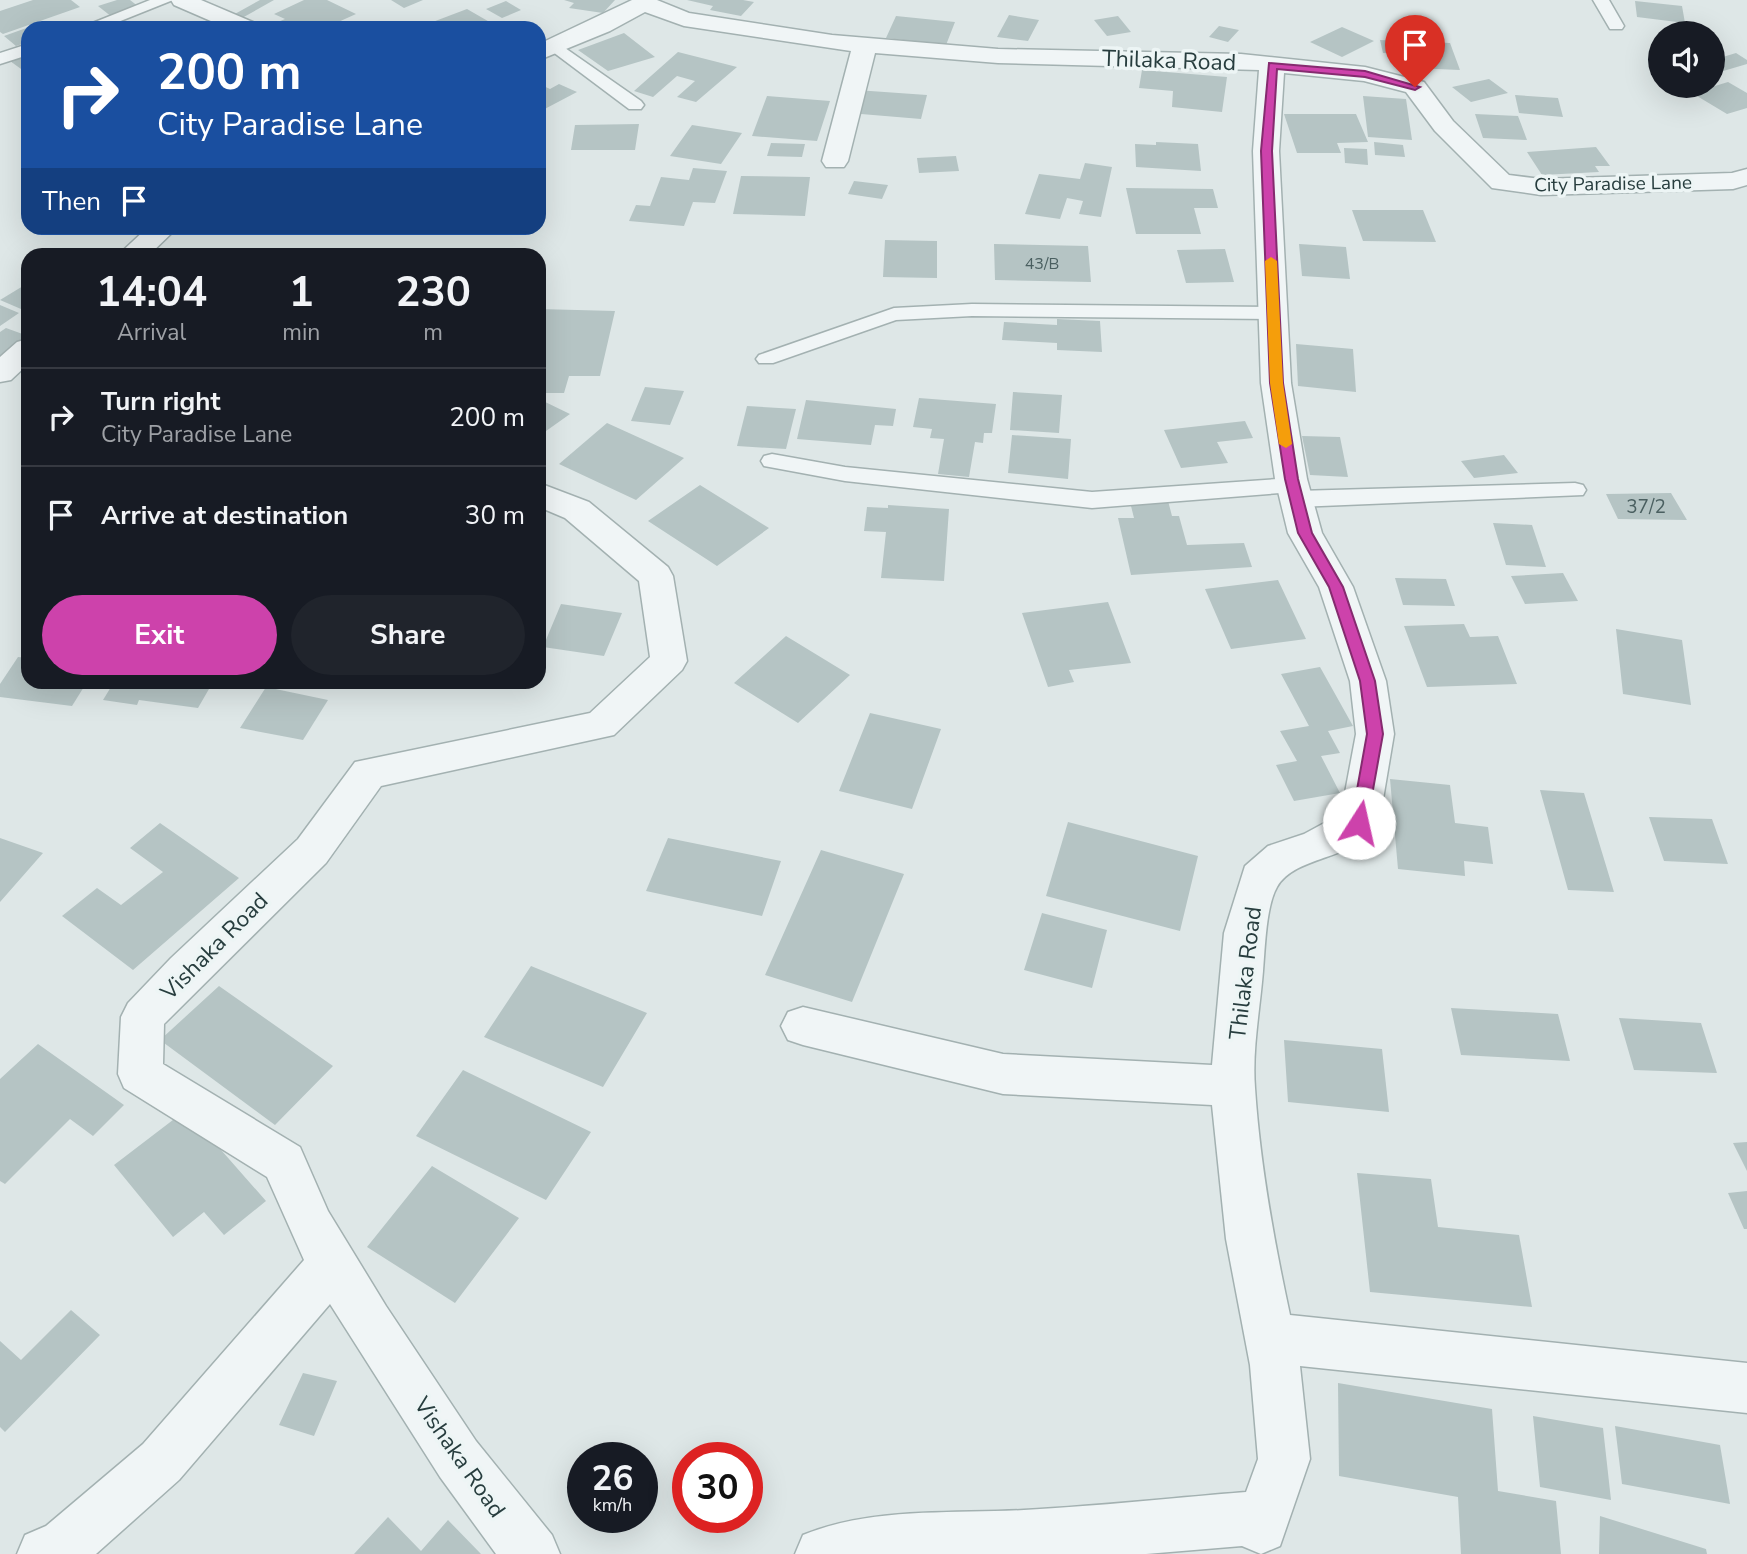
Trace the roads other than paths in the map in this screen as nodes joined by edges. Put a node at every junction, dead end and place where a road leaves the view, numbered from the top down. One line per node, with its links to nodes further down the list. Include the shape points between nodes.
1 (165, 0): 5 (lane)
2 (182, 0): 6 (street)
3 (1601, 0): 7 (lane)
4 (644, 1): 8 (street, Thilaka Road, via 684,19); 9 (street)
5 (107, 21)
6 (231, 21)
7 (1616, 26)
8 (865, 44): 12 (street, Thilaka Road, via 998,56); 14 (street)
9 (547, 50): 13 (lane)
10 (21, 52): 11 (lane)
11 (0, 59)
12 (1272, 65): 15 (street, City Paradise Lane, via 1365,74 1415,87 1444,126 1502,182 1541,187); 18 (street, Thilaka Road, via 1266,151)
13 (635, 105)
14 (835, 161)
15 (1747, 177)
16 (155, 235): 17 (street)
17 (140, 248)
18 (1274, 313): 20 (lane, via 972,310 894,314); 24 (street, Thilaka Road, via 1276,383)
19 (21, 354): 21 (street)
20 (766, 359)
21 (0, 373)
22 (772, 461): 24 (lane, via 845,474 1092,499)
23 (1575, 490): 24 (lane)
24 (1295, 492): 27 (street, Thilaka Road, via 1305,533 1336,587 1364,669 1375,734 1359,823 1282,858 1259,878 1245,933)
25 (546, 497): 28 (street, Vishaka Road, via 577,510 656,576 670,661 600,725 369,773 312,851 143,1017 140,1074 284,1161 311,1227)
26 (803, 1026): 27 (street, via 1003,1074)
27 (1232, 1086): 29 (street, Thilaka Road, via 1250,1239)
28 (334, 1263): 33 (street, via 161,1462 62,1548); 34 (street, Vishaka Road, via 458,1459)
29 (1269, 1338): 30 (street); 31 (street, Thilaka Road, via 1284,1459)
30 (1747, 1388)
31 (1265, 1533): 32 (street)
32 (1027, 1546): 35 (street, via 872,1544)
33 (44, 1554)
34 (533, 1554)
35 (822, 1554)

